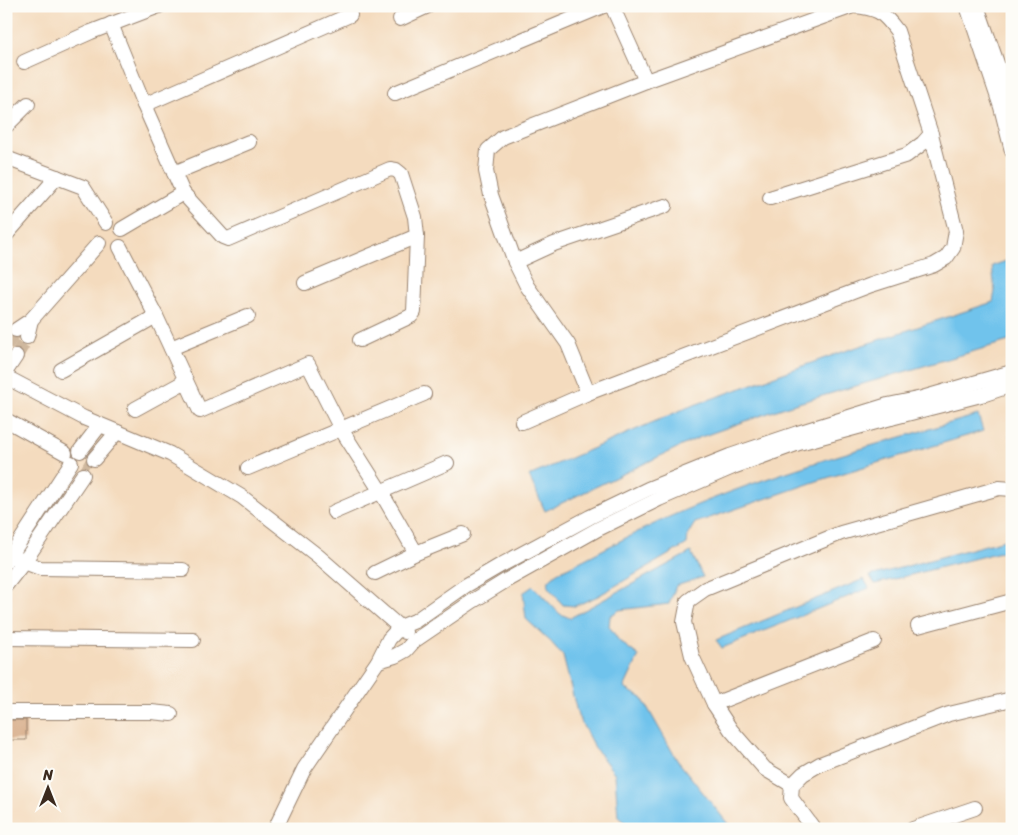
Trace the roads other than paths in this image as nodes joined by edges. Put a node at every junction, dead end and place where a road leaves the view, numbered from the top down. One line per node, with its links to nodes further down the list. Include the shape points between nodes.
1 (159, 6): 10 (street)
2 (428, 6): 9 (street)
3 (603, 6): 13 (street)
4 (612, 6): 12 (street)
5 (854, 6): 12 (street); 18 (street, via 871,7 887,18 897,31)
6 (967, 6): 20 (street, via 1001,107)
7 (977, 6): 16 (street)
8 (350, 16): 15 (street)
9 (400, 19)
10 (111, 24): 11 (street); 15 (street)
11 (24, 62)
12 (646, 81): 33 (street, via 503,137 488,150 486,171 491,196)
13 (395, 93)
14 (28, 104): 17 (street)
15 (144, 106): 22 (street)
16 (1012, 106)
17 (6, 126)
18 (931, 134): 25 (street, via 907,155); 47 (street, via 956,231 953,248 946,258)
19 (249, 142): 22 (street)
20 (1012, 151)
21 (6, 158): 23 (street)
22 (174, 173): 24 (street)
23 (57, 177): 27 (street, via 83,187); 29 (street)
24 (183, 193): 28 (street); 30 (street, via 228,239 390,169 396,170 401,174 415,216)
25 (770, 198)
26 (665, 206): 33 (street, via 554,244)
27 (106, 224): 28 (street); 31 (street, via 99,230)
28 (127, 226): 32 (street)
29 (6, 235)
30 (417, 236): 34 (street); 38 (street, via 414,312)
31 (99, 243): 32 (street, via 111,250); 37 (street)
32 (120, 247): 35 (street)
33 (515, 262): 47 (street, via 527,286 568,344)
34 (305, 283)
35 (156, 316): 39 (street); 41 (street)
36 (248, 316): 39 (street)
37 (21, 334)
38 (360, 340)
39 (171, 348): 45 (street)
40 (16, 356): 42 (street)
41 (61, 370)
42 (6, 371)
43 (1012, 372): 50 (street, via 922,398)
44 (6, 377): 52 (street)
45 (186, 380): 49 (street); 54 (street, via 200,411 308,364)
46 (1012, 385): 50 (street, via 985,394)
47 (588, 393): 51 (street)
48 (424, 394): 54 (street)
49 (135, 409)
50 (889, 412): 68 (street, via 730,456 590,518); 71 (street, via 733,467 659,499)
51 (522, 422)
52 (100, 425): 55 (street); 56 (street)
53 (8, 426): 56 (street)
54 (341, 429): 59 (street); 62 (street)
55 (117, 432): 57 (street); 75 (street, via 170,454 242,497 318,556)
56 (72, 456): 66 (street)
57 (94, 459)
58 (447, 463): 62 (street)
59 (248, 468)
60 (83, 475): 67 (street)
61 (1012, 489): 82 (street, via 999,488 842,533 705,589 688,601 684,622 692,656)
62 (381, 492): 63 (street); 65 (street)
63 (334, 512)
64 (463, 534): 65 (street)
65 (416, 553): 70 (street)
66 (9, 558): 67 (street)
67 (24, 562): 69 (street, via 40,568); 72 (street)
68 (501, 565): 71 (street, via 498,570); 75 (street)
69 (184, 570)
70 (375, 573)
71 (507, 580): 78 (street)
72 (6, 585)
73 (1012, 601): 74 (street)
74 (918, 626)
75 (400, 627): 78 (street); 80 (street, via 389,639)
76 (6, 638): 77 (street)
77 (193, 640)
78 (414, 641): 80 (street, via 406,650)
79 (874, 641): 82 (street)
80 (378, 661): 87 (street, via 304,769)
81 (1012, 699): 85 (street, via 949,714 820,764)
82 (714, 704): 85 (street, via 731,730 765,769)
83 (6, 712): 84 (street)
84 (170, 714)
85 (792, 785): 88 (street, via 791,798)
86 (975, 808): 89 (street)
87 (275, 829)
88 (814, 829)
89 (913, 829)

